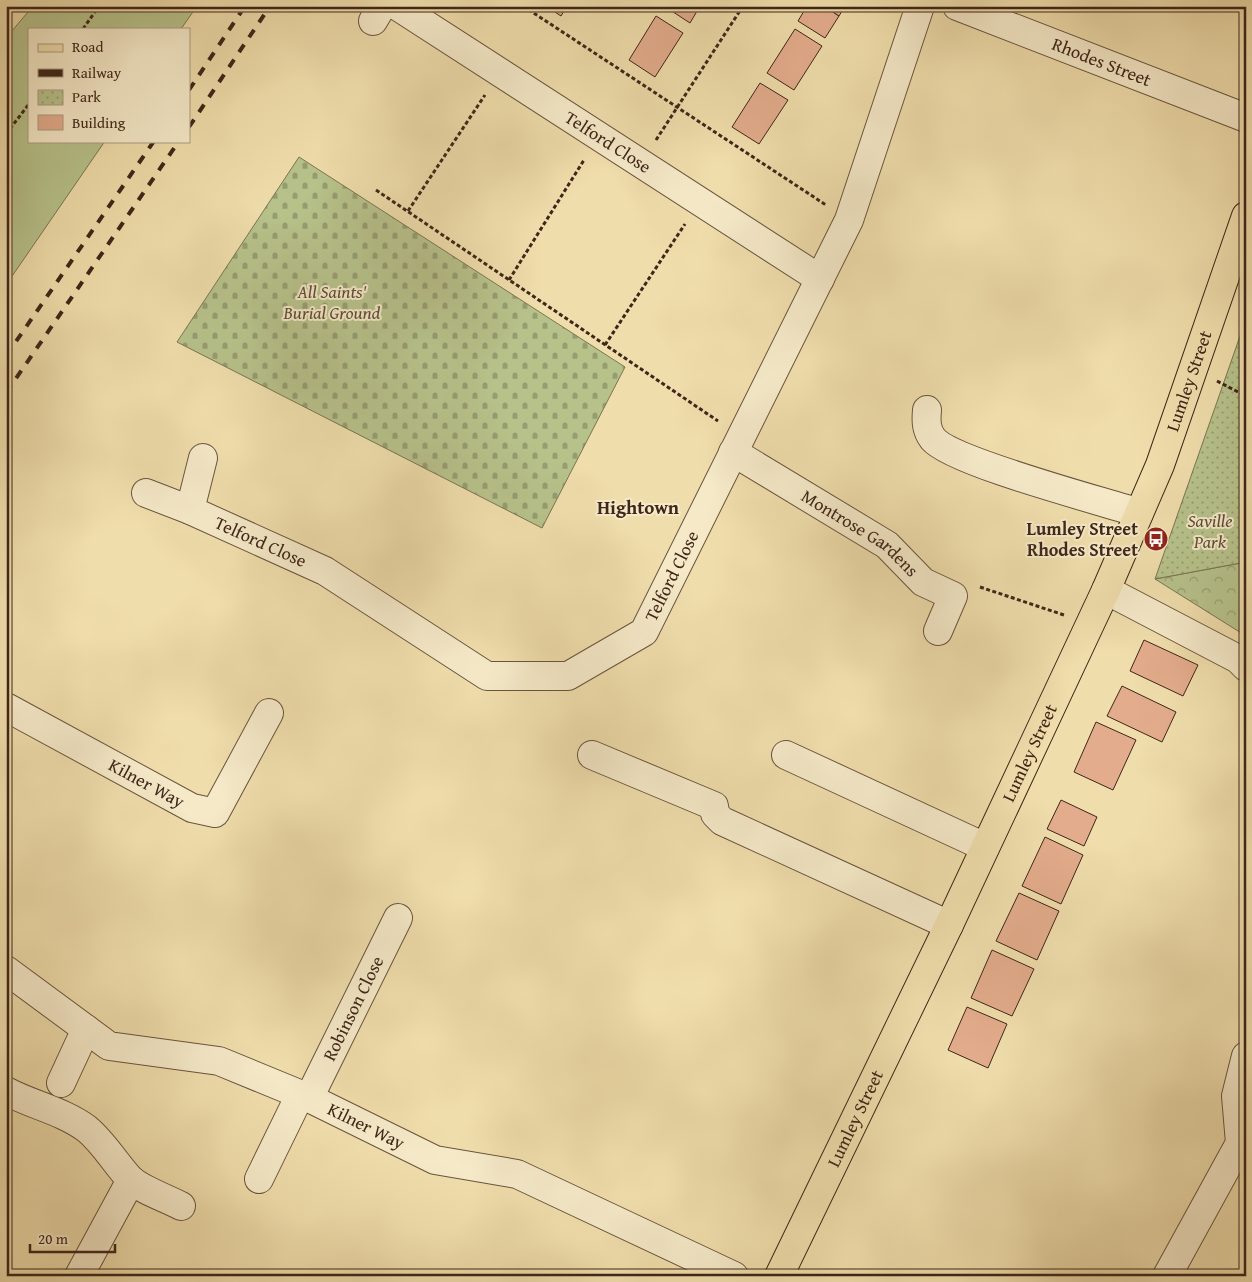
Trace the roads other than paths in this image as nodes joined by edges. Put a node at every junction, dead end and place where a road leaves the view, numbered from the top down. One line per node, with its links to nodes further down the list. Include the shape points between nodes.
1 (397, 6): 6 (street, Telford Close)
2 (920, 6): 6 (street, Telford Close, via 849,220)
3 (957, 6): 4 (street, Rhodes Street)
4 (1246, 118)
5 (1246, 216): 12 (main road, Lumley Street, via 1195,369)
6 (820, 279): 8 (street, Telford Close)
7 (927, 410): 12 (street, via 926,424 933,439 946,449 974,461)
8 (737, 444): 11 (street, Telford Close, via 644,632 568,676 487,676 325,570); 14 (street, Montrose Gardens, via 887,545 922,582 953,596)
9 (203, 458): 11 (street)
10 (146, 493): 11 (street, Telford Close)
11 (190, 510)
12 (1139, 513): 13 (main road, Lumley Street)
13 (1106, 590): 15 (street, via 1238,658); 20 (main road, Lumley Street)
14 (938, 631)
15 (1246, 667)
16 (6, 707): 17 (street, Kilner Way, via 192,808 215,813)
17 (269, 713)
18 (592, 756): 22 (street, via 714,806 714,814 722,821)
19 (786, 756): 20 (street)
20 (985, 847): 22 (main road, Lumley Street)
21 (398, 918): 28 (street, Robinson Close)
22 (949, 925): 35 (main road, Lumley Street)
23 (6, 970): 24 (street, Kilner Way)
24 (86, 1029): 26 (street); 28 (street, Kilner Way, via 109,1046 219,1061)
25 (1246, 1056): 29 (street, via 1236,1096)
26 (61, 1083)
27 (6, 1091): 31 (street, via 87,1129)
28 (304, 1096): 30 (street, Robinson Close); 34 (street, Kilner Way, via 435,1160 518,1174)
29 (1243, 1144): 36 (street)
30 (259, 1179)
31 (131, 1180): 32 (street); 33 (street)
32 (181, 1206)
33 (79, 1276)
34 (734, 1276)
35 (779, 1276)
36 (1168, 1276)

